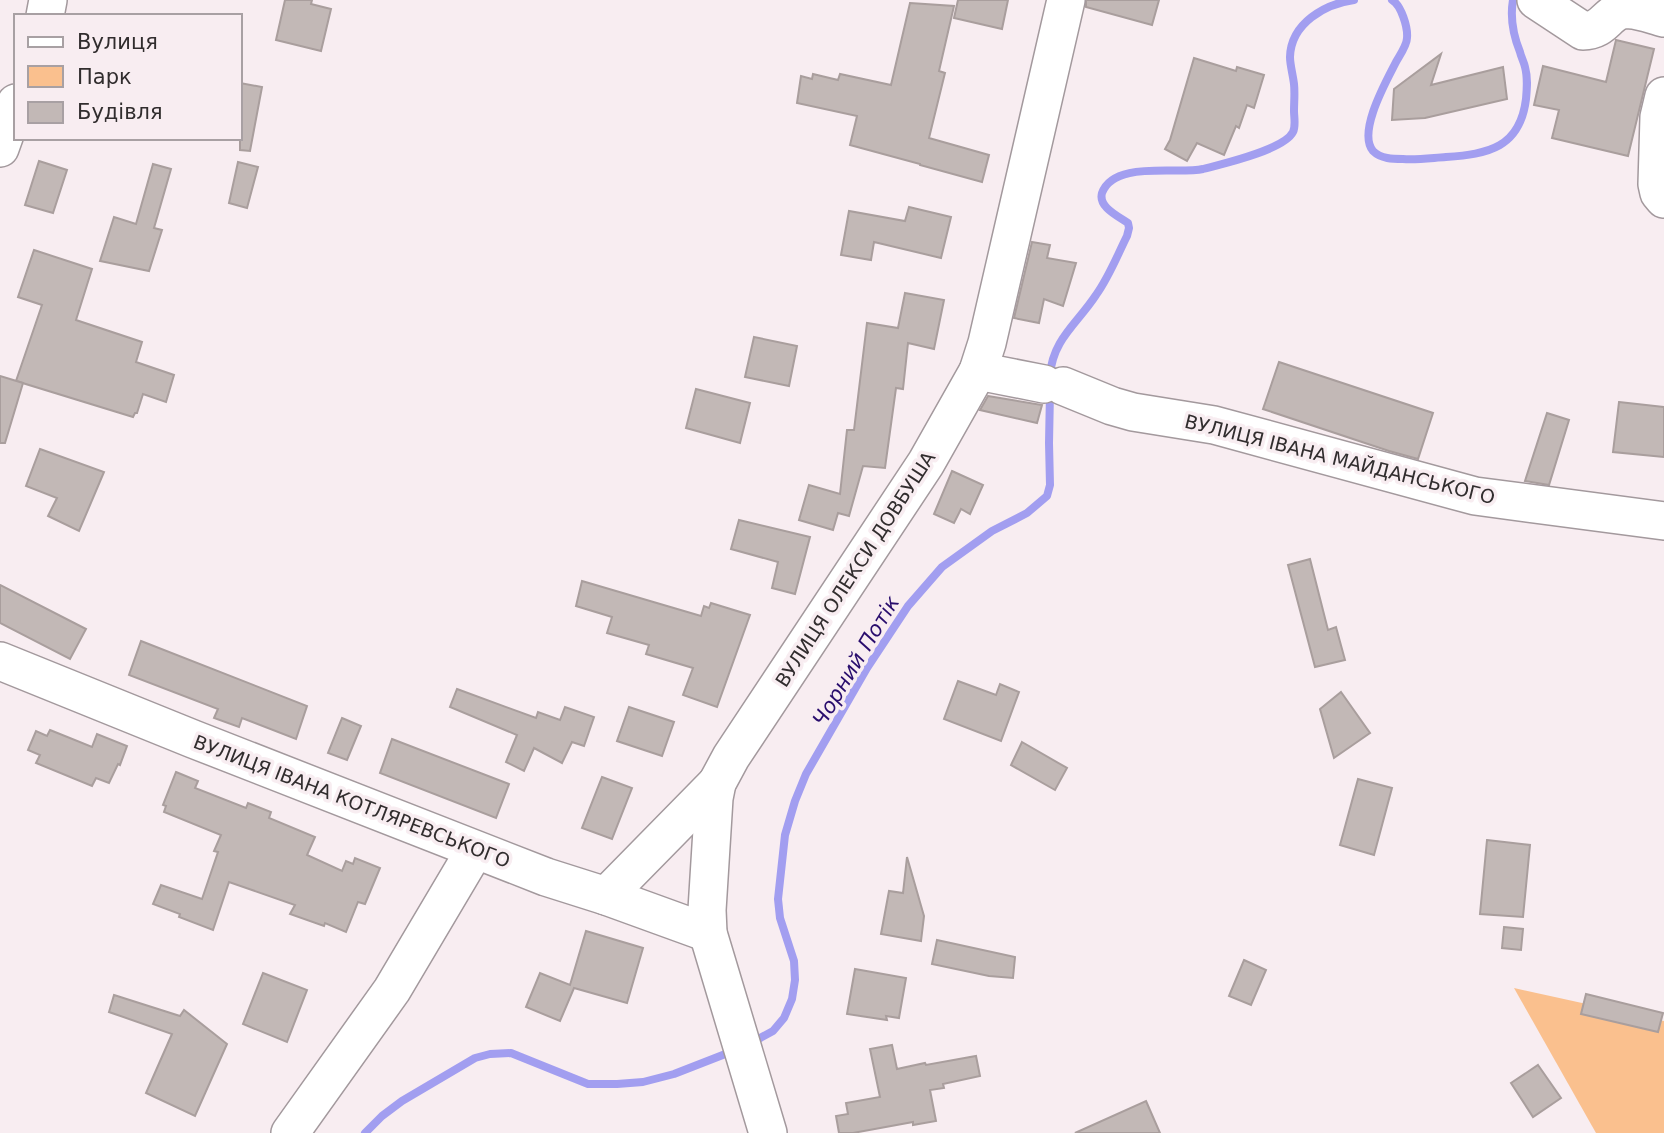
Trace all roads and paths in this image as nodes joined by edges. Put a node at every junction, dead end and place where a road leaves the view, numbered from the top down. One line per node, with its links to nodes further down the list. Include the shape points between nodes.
1 (1066, 0): 8 (street, ВУЛИЦЯ ОЛЕКСИ ДОВБУША)
2 (1537, 1): 3 (street, via 1583,31 1592,31 1624,10)
3 (1664, 19)
4 (1664, 96): 7 (street, via 1657,184)
5 (14, 109): 6 (street)
6 (0, 148)
7 (1664, 199)
8 (978, 371): 9 (street, ВУЛИЦЯ ІВАНА МАЙДАНСЬКОГО, via 1053,385 1133,412 1214,425 1475,496); 11 (street, ВУЛИЦЯ ОЛЕКСИ ДОВБУША, via 926,463)
9 (1664, 521)
10 (0, 661): 12 (street, ВУЛИЦЯ ІВАНА КОТЛЯРЕВСЬКОГО)
11 (717, 783): 13 (street); 14 (street, ВУЛИЦЯ ОЛЕКСИ ДОВБУША)
12 (475, 850): 13 (street, ВУЛИЦЯ ІВАНА КОТЛЯРЕВСЬКОГО); 15 (street, via 392,990)
13 (606, 896): 14 (street, ВУЛИЦЯ ІВАНА КОТЛЯРЕВСЬКОГО)
14 (708, 933): 16 (street, ВУЛИЦЯ ОЛЕКСИ ДОВБУША)
15 (290, 1133)
16 (768, 1133)

